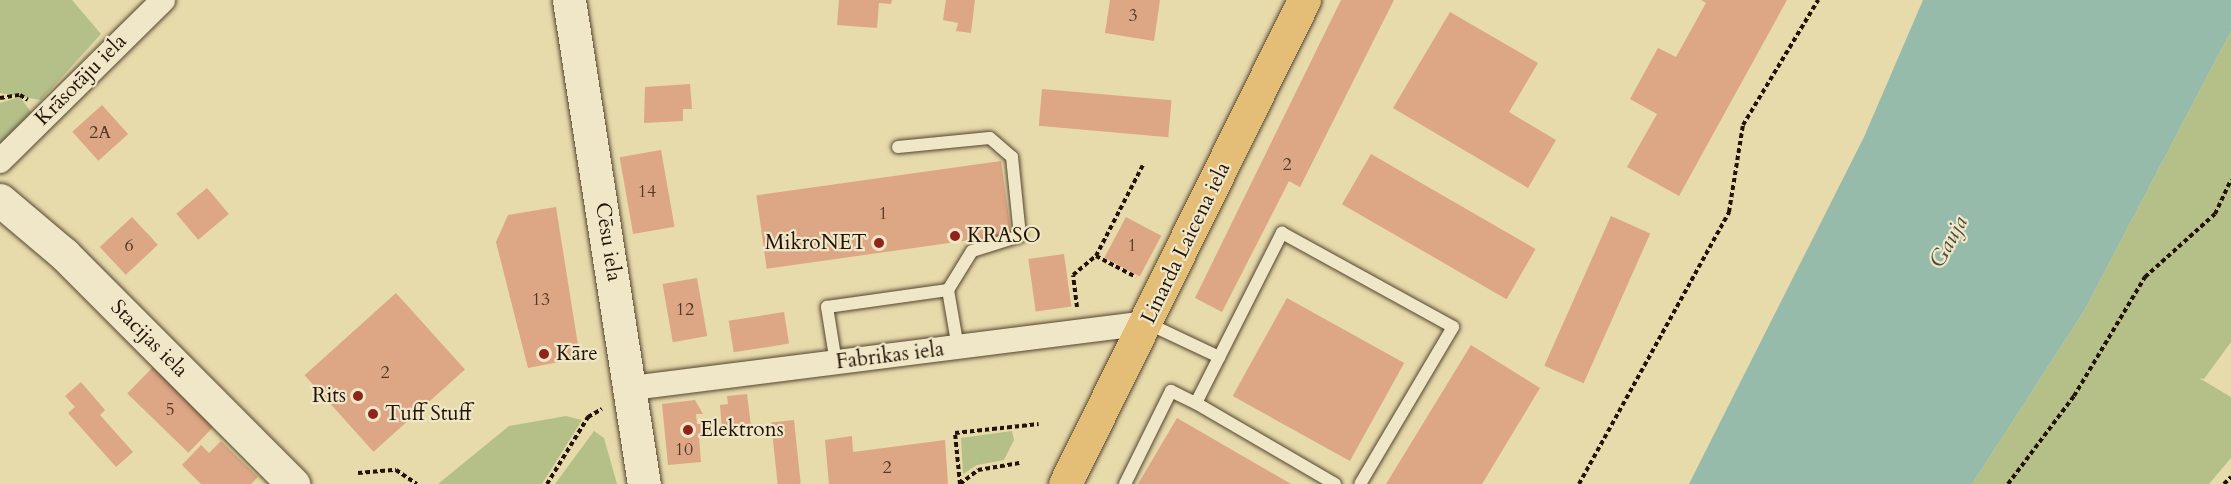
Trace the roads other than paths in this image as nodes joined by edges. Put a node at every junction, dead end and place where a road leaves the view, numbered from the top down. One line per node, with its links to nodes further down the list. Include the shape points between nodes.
1 (163, 0): 5 (street, Krāsotāju iela)
2 (569, 0): 12 (street, Cēsu iela)
3 (1304, 0): 8 (main road, Linarda Laicena iela)
4 (898, 147): 7 (lane, via 990,138 1012,157 1020,236 972,251)
5 (0, 161)
6 (1, 203): 14 (street, Stacijas iela, via 64,254)
7 (948, 290): 9 (lane); 11 (lane, via 827,307)
8 (1147, 323): 9 (street, Fabrikas iela); 10 (lane); 16 (main road, Linarda Laicena iela)
9 (958, 348): 11 (street, Fabrikas iela)
10 (1219, 357): 13 (lane); 19 (lane, via 1282,233 1454,327)
11 (836, 363): 12 (street, Fabrikas iela)
12 (632, 388): 15 (street, Cēsu iela)
13 (1196, 403): 17 (lane, via 1170,391); 18 (lane)
14 (293, 484)
15 (645, 484)
16 (1065, 484)
17 (1125, 484)
18 (1335, 484)
19 (1360, 484)

